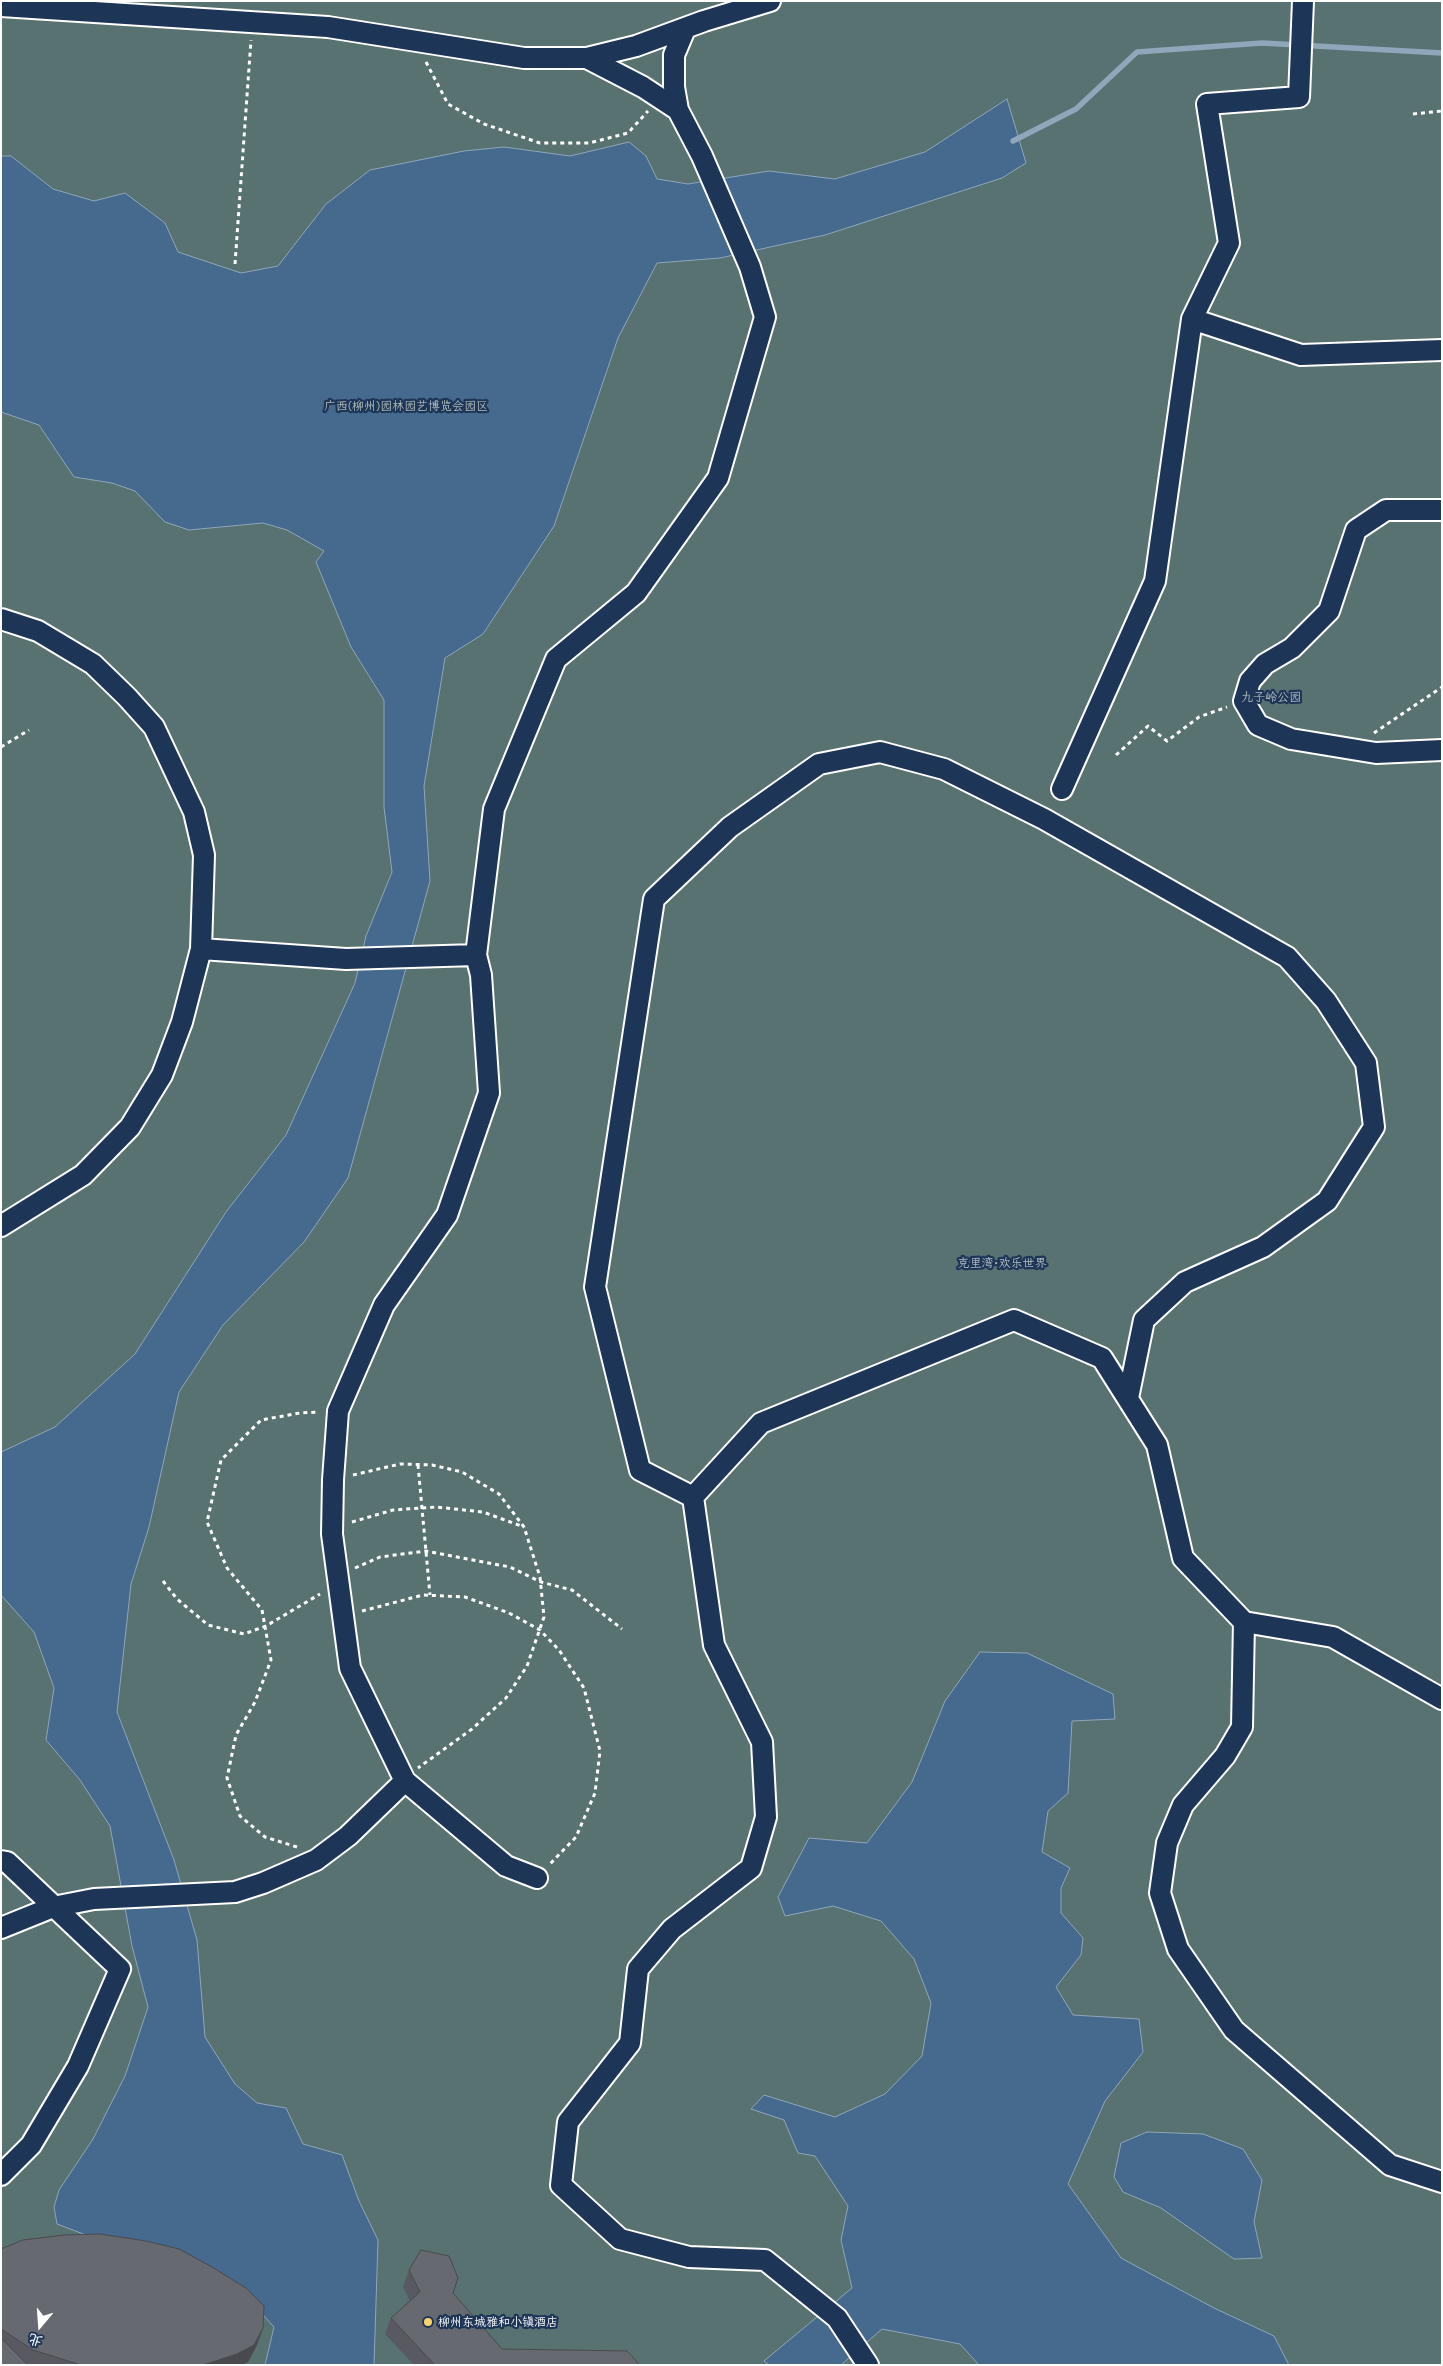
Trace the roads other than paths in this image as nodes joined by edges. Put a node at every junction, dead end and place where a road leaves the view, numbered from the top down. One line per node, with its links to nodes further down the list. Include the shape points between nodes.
1 (770, 1): 4 (lane)
2 (1303, 3): 7 (lane, via 1299,97 1207,104 1229,243)
3 (1, 6): 5 (lane, via 328,26 524,58)
4 (685, 28): 5 (lane, via 636,46); 6 (lane, via 674,55)
5 (587, 58): 6 (lane)
6 (678, 110): 14 (lane, via 702,156 750,267 765,317 718,478 636,593 556,659 494,809)
7 (1192, 319): 8 (lane, via 1301,355); 12 (lane, via 1155,581)
8 (1442, 350)
9 (1442, 510): 11 (lane, via 1386,510 1356,530 1329,611 1292,648 1265,664 1250,681 1244,701 1258,725 1291,739 1376,753)
10 (1, 619): 13 (lane, via 38,631 93,664 154,727 194,812 204,855)
11 (1442, 750)
12 (1062, 789)
13 (201, 948): 14 (lane, via 346,959); 15 (lane, via 182,1022 162,1076 130,1127 83,1175)
14 (476, 954): 20 (lane, via 481,975 489,1093 447,1215 384,1305 338,1411 332,1534 350,1668)
15 (1, 1226)
16 (1128, 1398): 17 (lane, via 1102,1358 1014,1320 761,1423); 17 (lane, via 1144,1320 1185,1282 1263,1247 1327,1201 1374,1127 1366,1063 1326,1001 1287,958 1044,819 944,769 880,752 819,764 730,827 654,899 595,1287 640,1470); 18 (lane, via 1157,1445 1183,1558)
17 (693, 1497): 27 (lane, via 714,1645 762,1742 766,1817 751,1868 672,1929 638,1969 630,2043 568,2122 561,2185 620,2239 690,2257 766,2260 838,2318)
18 (1244, 1622): 19 (lane, via 1333,1637); 26 (lane, via 1242,1727 1225,1756 1183,1805 1167,1843 1160,1892 1178,1949 1234,2030 1390,2165)
19 (1442, 1698)
20 (405, 1781): 22 (lane, via 506,1866); 23 (lane, via 325,1854 264,1883 234,1892 94,1899)
21 (1, 1861): 23 (lane, via 7,1862)
22 (537, 1878)
23 (53, 1906): 24 (lane); 25 (lane, via 120,1969 78,2066 31,2145)
24 (1, 1928)
25 (1, 2175)
26 (1442, 2182)
27 (868, 2365)

